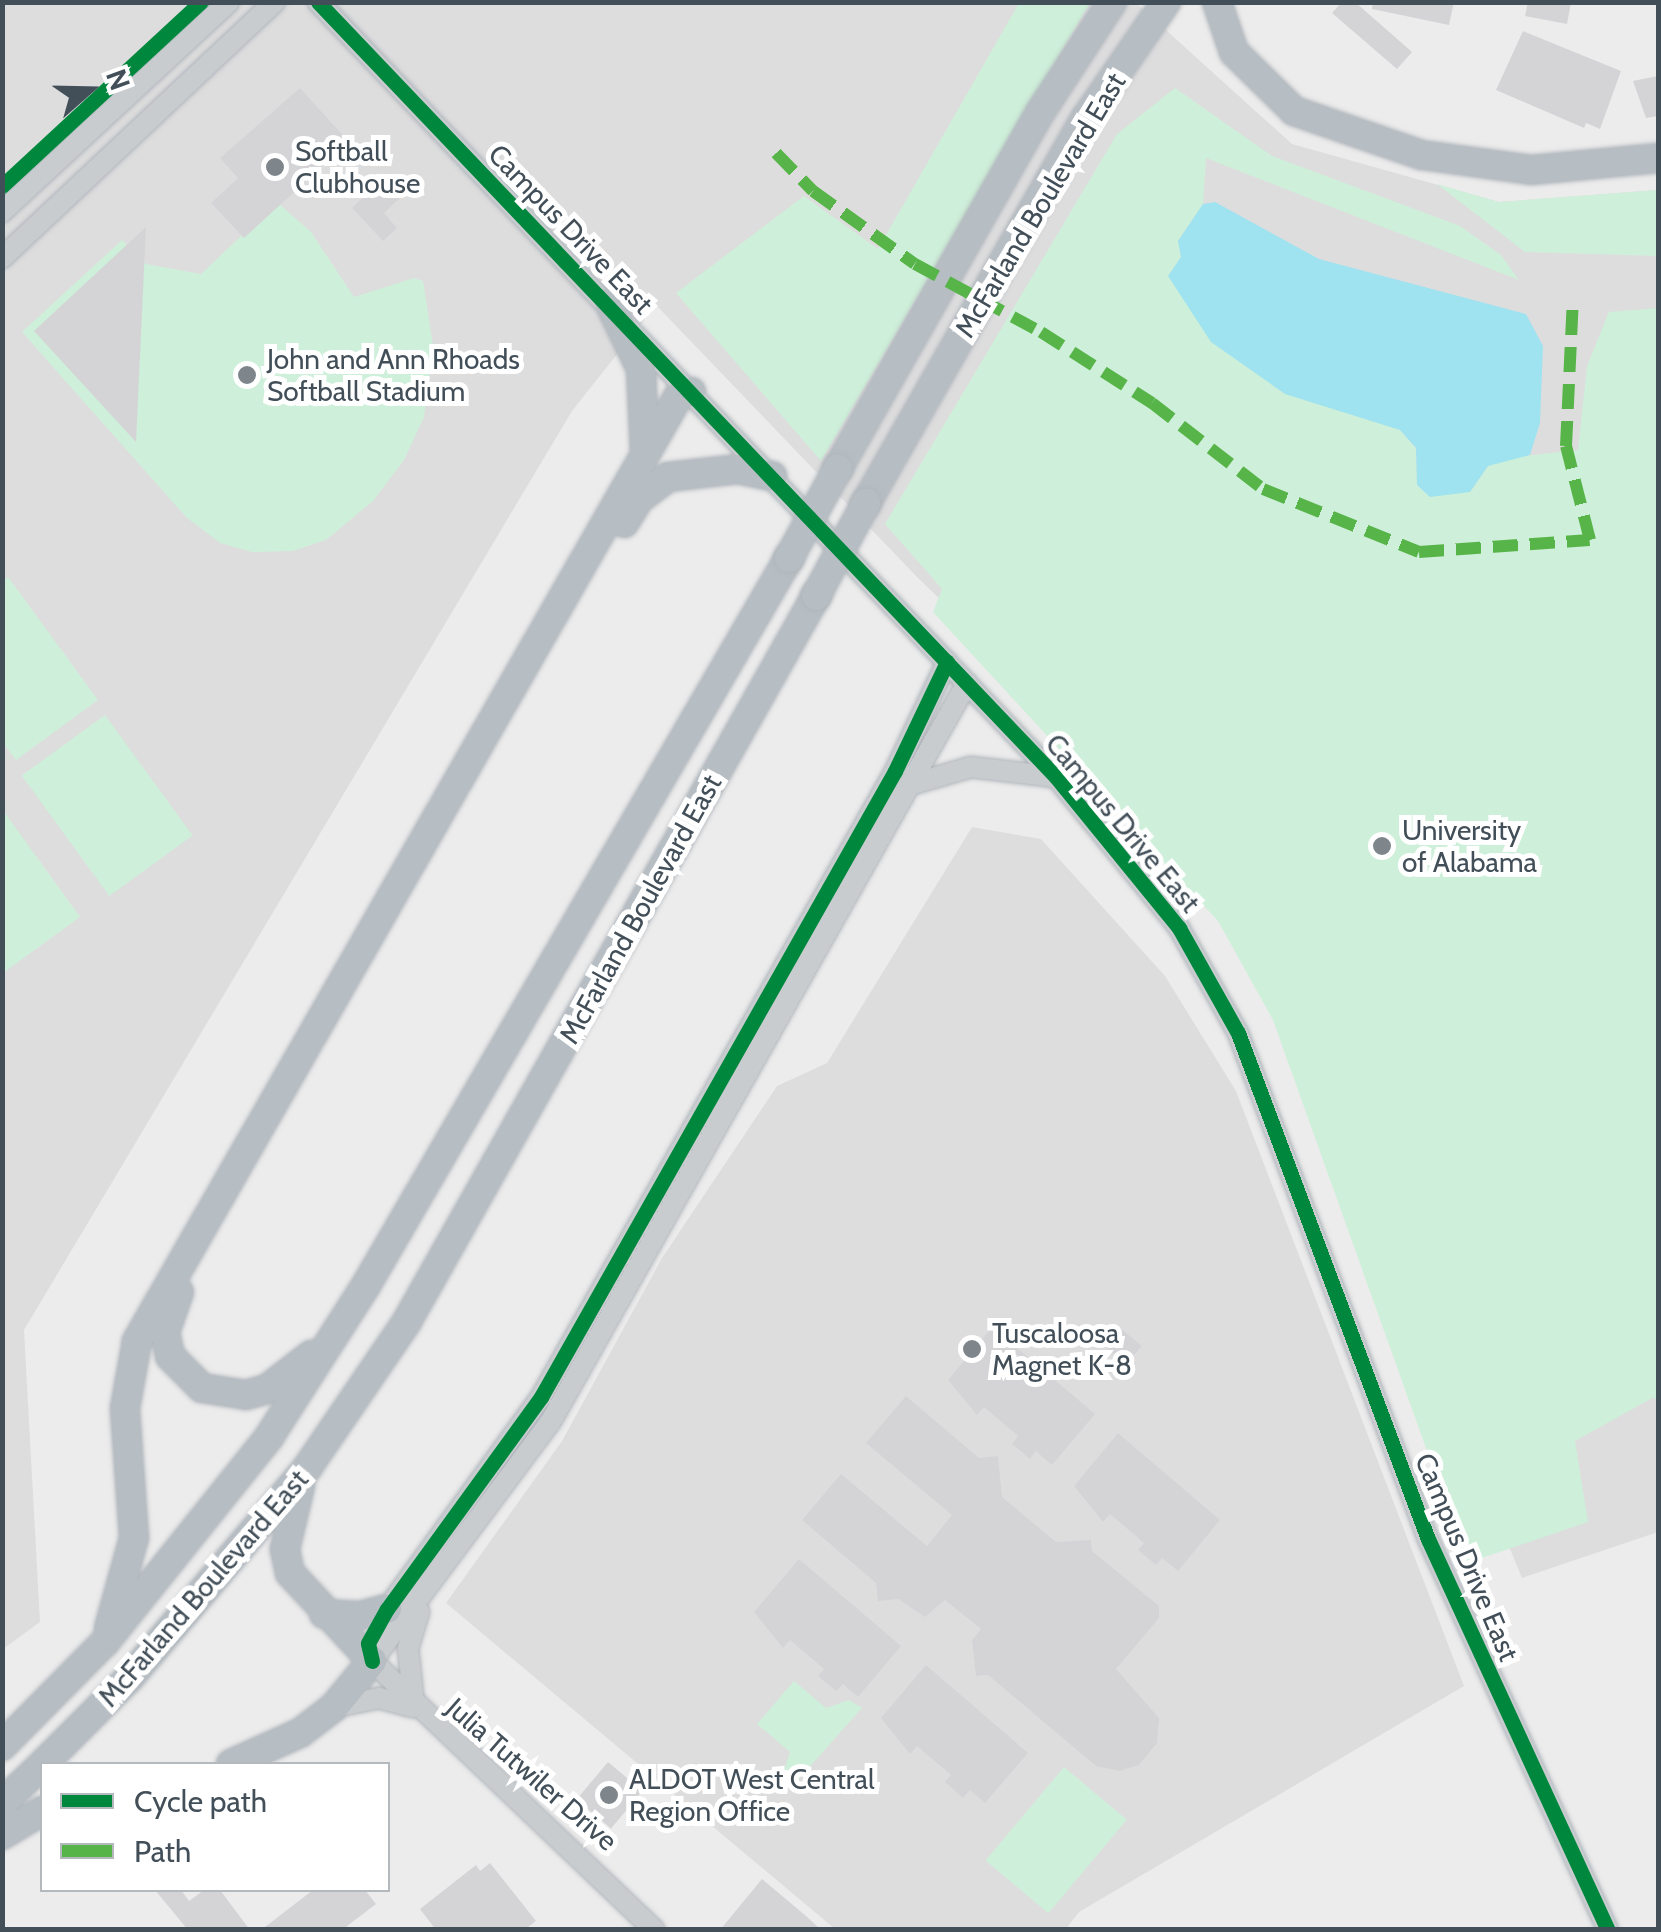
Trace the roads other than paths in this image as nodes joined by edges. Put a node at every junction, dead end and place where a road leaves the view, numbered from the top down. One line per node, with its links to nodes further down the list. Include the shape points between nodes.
1 (230, 2): 8 (street)
2 (275, 2): 9 (street)
3 (318, 2): 10 (street, Campus Drive East)
4 (1112, 2): 19 (highway, McFarland Boulevard East, bridge)
5 (1166, 2): 20 (highway, McFarland Boulevard East, bridge, via 1086,118 406,1323)
6 (1217, 2): 7 (highway, via 1234,52 1294,111 1422,155 1531,170)
7 (1658, 158)
8 (2, 212)
9 (2, 258)
10 (609, 302): 11 (street, Campus Drive East); 12 (highway, via 645,388)
11 (690, 392): 12 (highway, via 678,397); 13 (street, Campus Drive East); 14 (highway, via 683,422)
12 (645, 455): 24 (highway, via 138,1341 126,1408 134,1538)
13 (772, 476): 14 (highway, via 695,470 668,477); 15 (street, Campus Drive East)
14 (639, 499): 19 (highway, via 171,1307 164,1332 185,1378 224,1396 267,1389)
15 (947, 662): 16 (street, Campus Drive East); 22 (street, via 895,771 540,1397)
16 (968, 683): 17 (street, Campus Drive East); 18 (street)
17 (1056, 776): 18 (street, via 971,767); 36 (street, Campus Drive East, via 1180,928 1238,1033 1428,1539)
18 (913, 784): 21 (street, via 551,1421)
19 (335, 1335): 24 (highway, McFarland Boulevard East, via 269,1437)
20 (307, 1468): 23 (highway, via 285,1550 301,1592); 29 (highway, McFarland Boulevard East, via 143,1662)
21 (425, 1598): 25 (street); 27 (street, via 408,1648)
22 (386, 1609): 23 (highway); 25 (street, via 368,1643)
23 (324, 1614): 25 (highway)
24 (105, 1642): 28 (highway, McFarland Boulevard East)
25 (372, 1661): 26 (highway); 27 (street, Julia Tutwiler Drive)
26 (334, 1707): 27 (street, via 378,1698); 30 (highway, via 262,1755)
27 (415, 1708): 35 (street, Julia Tutwiler Drive, via 594,1866)
28 (2, 1746)
29 (46, 1762)
30 (238, 1762)
31 (40, 1768): 32 (highway, McFarland Boulevard East)
32 (2, 1803)
33 (40, 1811): 34 (highway)
34 (2, 1835)
35 (654, 1930)
36 (1608, 1930)

